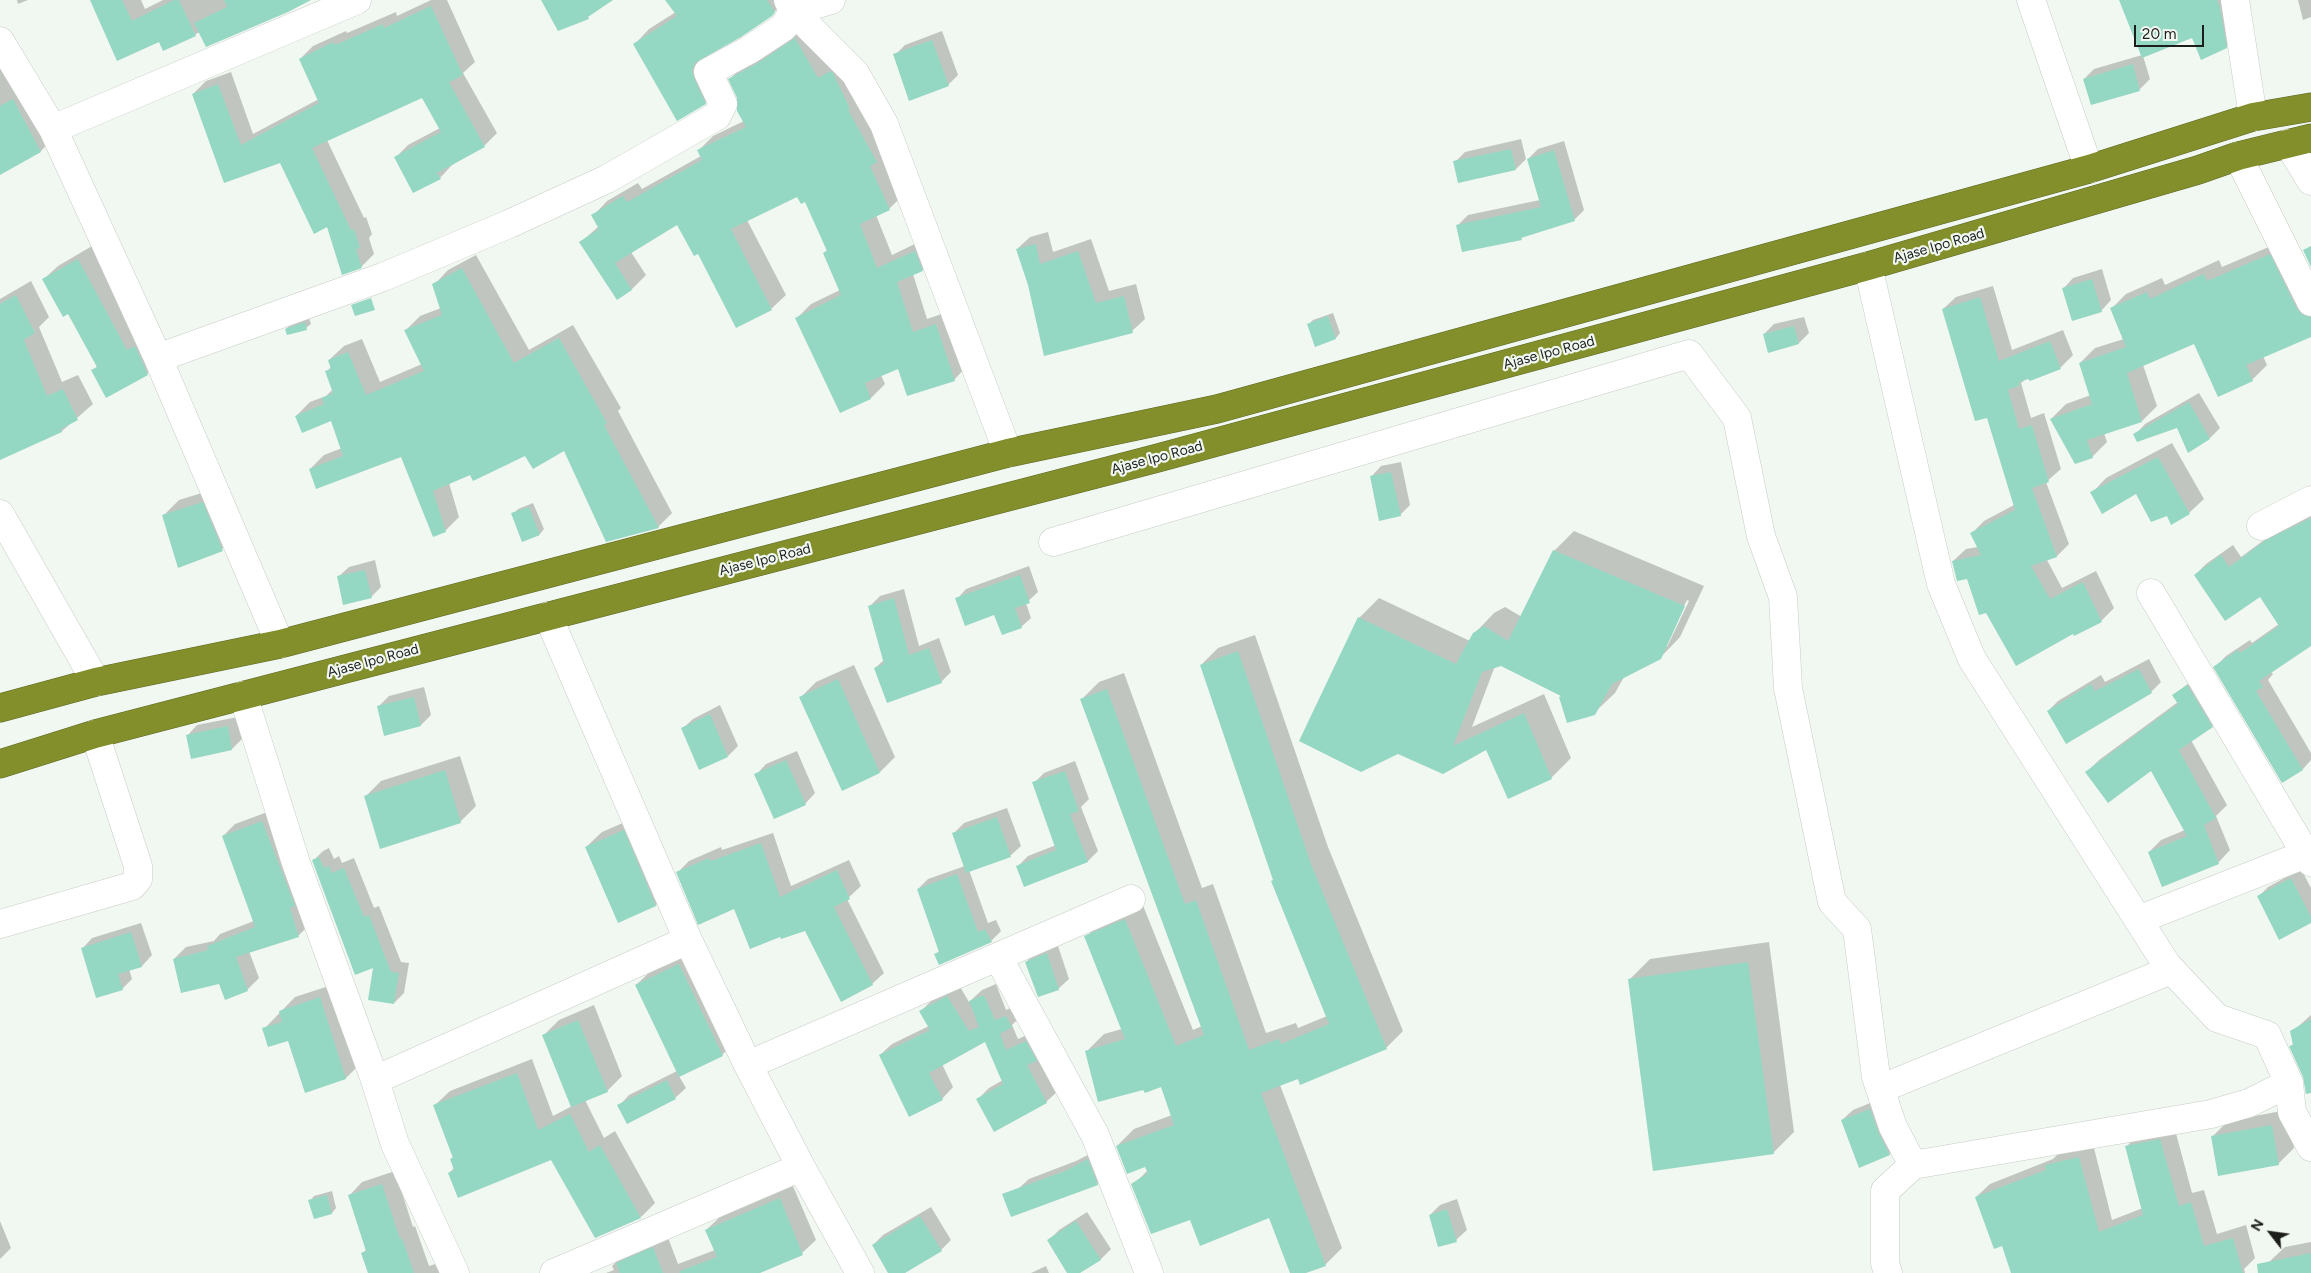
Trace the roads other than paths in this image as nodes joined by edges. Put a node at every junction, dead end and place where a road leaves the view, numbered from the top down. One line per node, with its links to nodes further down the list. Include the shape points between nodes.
1 (357, 0): 9 (street)
2 (831, 0): 5 (street)
3 (2030, 0): 12 (street)
4 (2236, 0): 8 (street)
5 (791, 6): 16 (street, via 784,26 708,72 723,104 717,116 607,179 383,276); 17 (street, via 855,74 884,124)
6 (0, 41): 9 (street)
7 (2311, 107): 8 (highway)
8 (2253, 116): 12 (highway)
9 (53, 130): 16 (street)
10 (2300, 141): 11 (highway, Ajase Ipo Road); 13 (street)
11 (2238, 156): 14 (highway, Ajase Ipo Road); 15 (street)
12 (2089, 169): 17 (highway, via 1217,409)
13 (2311, 181)
14 (1868, 266): 23 (highway, Ajase Ipo Road, via 1154,459); 32 (street, via 1941,584 1951,609 1972,658)
15 (2311, 302)
16 (158, 358): 24 (street)
17 (1008, 453): 24 (highway)
18 (2311, 500): 20 (street)
19 (0, 514): 25 (street)
20 (2261, 526)
21 (1053, 542): 40 (street, via 1689,354 1737,418 1760,536 1783,597 1788,688 1832,902 1857,929)
22 (2151, 593): 30 (street)
23 (548, 616): 26 (highway, Ajase Ipo Road); 34 (street)
24 (280, 644): 25 (highway)
25 (96, 682): 27 (highway)
26 (243, 695): 28 (highway, Ajase Ipo Road); 38 (street, via 296,862)
27 (0, 708)
28 (94, 734): 29 (highway, Ajase Ipo Road); 33 (street, via 138,866 138,879 132,886)
29 (0, 764)
30 (2309, 858): 32 (street)
31 (1131, 899): 35 (street)
32 (2138, 920): 36 (street)
33 (0, 924)
34 (688, 940): 37 (street); 38 (street)
35 (998, 957): 37 (street); 47 (street, via 1095,1135)
36 (2171, 970): 39 (street, via 2217,1018 2267,1035); 40 (street)
37 (748, 1065): 43 (street)
38 (375, 1080): 44 (street, via 395,1144)
39 (2289, 1083): 41 (street, via 2292,1112); 42 (street, via 2249,1103 2211,1114)
40 (1880, 1089): 42 (street, via 1893,1127)
41 (2311, 1147)
42 (1913, 1165): 48 (street, via 1885,1191 1885,1263)
43 (800, 1167): 45 (street); 46 (street)
44 (455, 1273)
45 (554, 1273)
46 (860, 1273)
47 (1149, 1273)
48 (1888, 1273)

